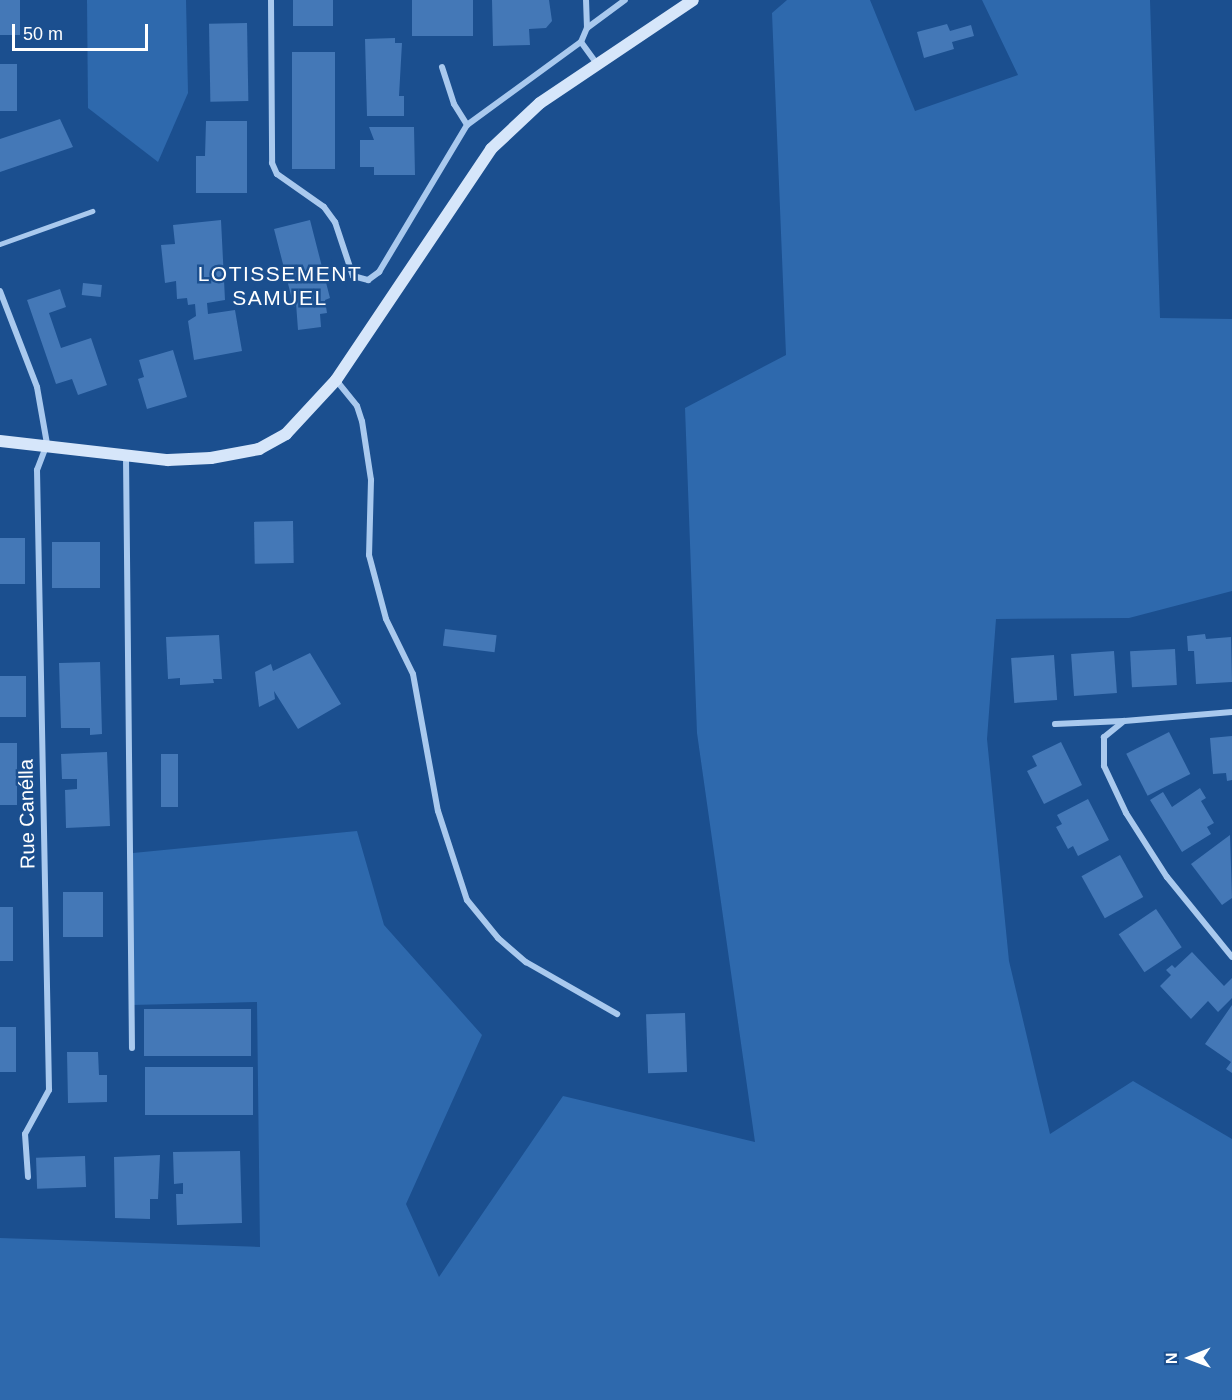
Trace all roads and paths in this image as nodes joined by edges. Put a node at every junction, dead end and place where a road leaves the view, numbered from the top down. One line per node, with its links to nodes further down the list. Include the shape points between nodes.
1 (271, 0): 9 (street, via 272,163 277,174 324,207 335,222 353,276 368,280 379,272)
2 (586, 0): 5 (street)
3 (625, 0): 5 (street)
4 (693, 0): 7 (main road)
5 (587, 28): 6 (street)
6 (581, 42): 7 (street); 9 (street)
7 (596, 63): 13 (main road, via 540,103 491,149)
8 (442, 67): 9 (street, via 454,104)
9 (467, 125)
10 (92, 211): 11 (lane)
11 (0, 244)
12 (0, 291): 15 (street, via 37,387)
13 (336, 380): 16 (main road, via 286,434 259,448 211,458); 21 (street, via 357,406 363,421 371,480 369,555 386,619 413,674 438,812 467,900 498,938 526,962)
14 (0, 441): 15 (main road)
15 (46, 444): 16 (main road); 23 (street, Rue Canélla, via 37,470 49,1090 25,1134)
16 (126, 457): 22 (street)
17 (1232, 712): 18 (street)
18 (1124, 721): 19 (street); 20 (street, via 1104,737 1104,766 1126,813 1167,877)
19 (1055, 724)
20 (1232, 957)
21 (617, 1014)
22 (132, 1048)
23 (28, 1177)

